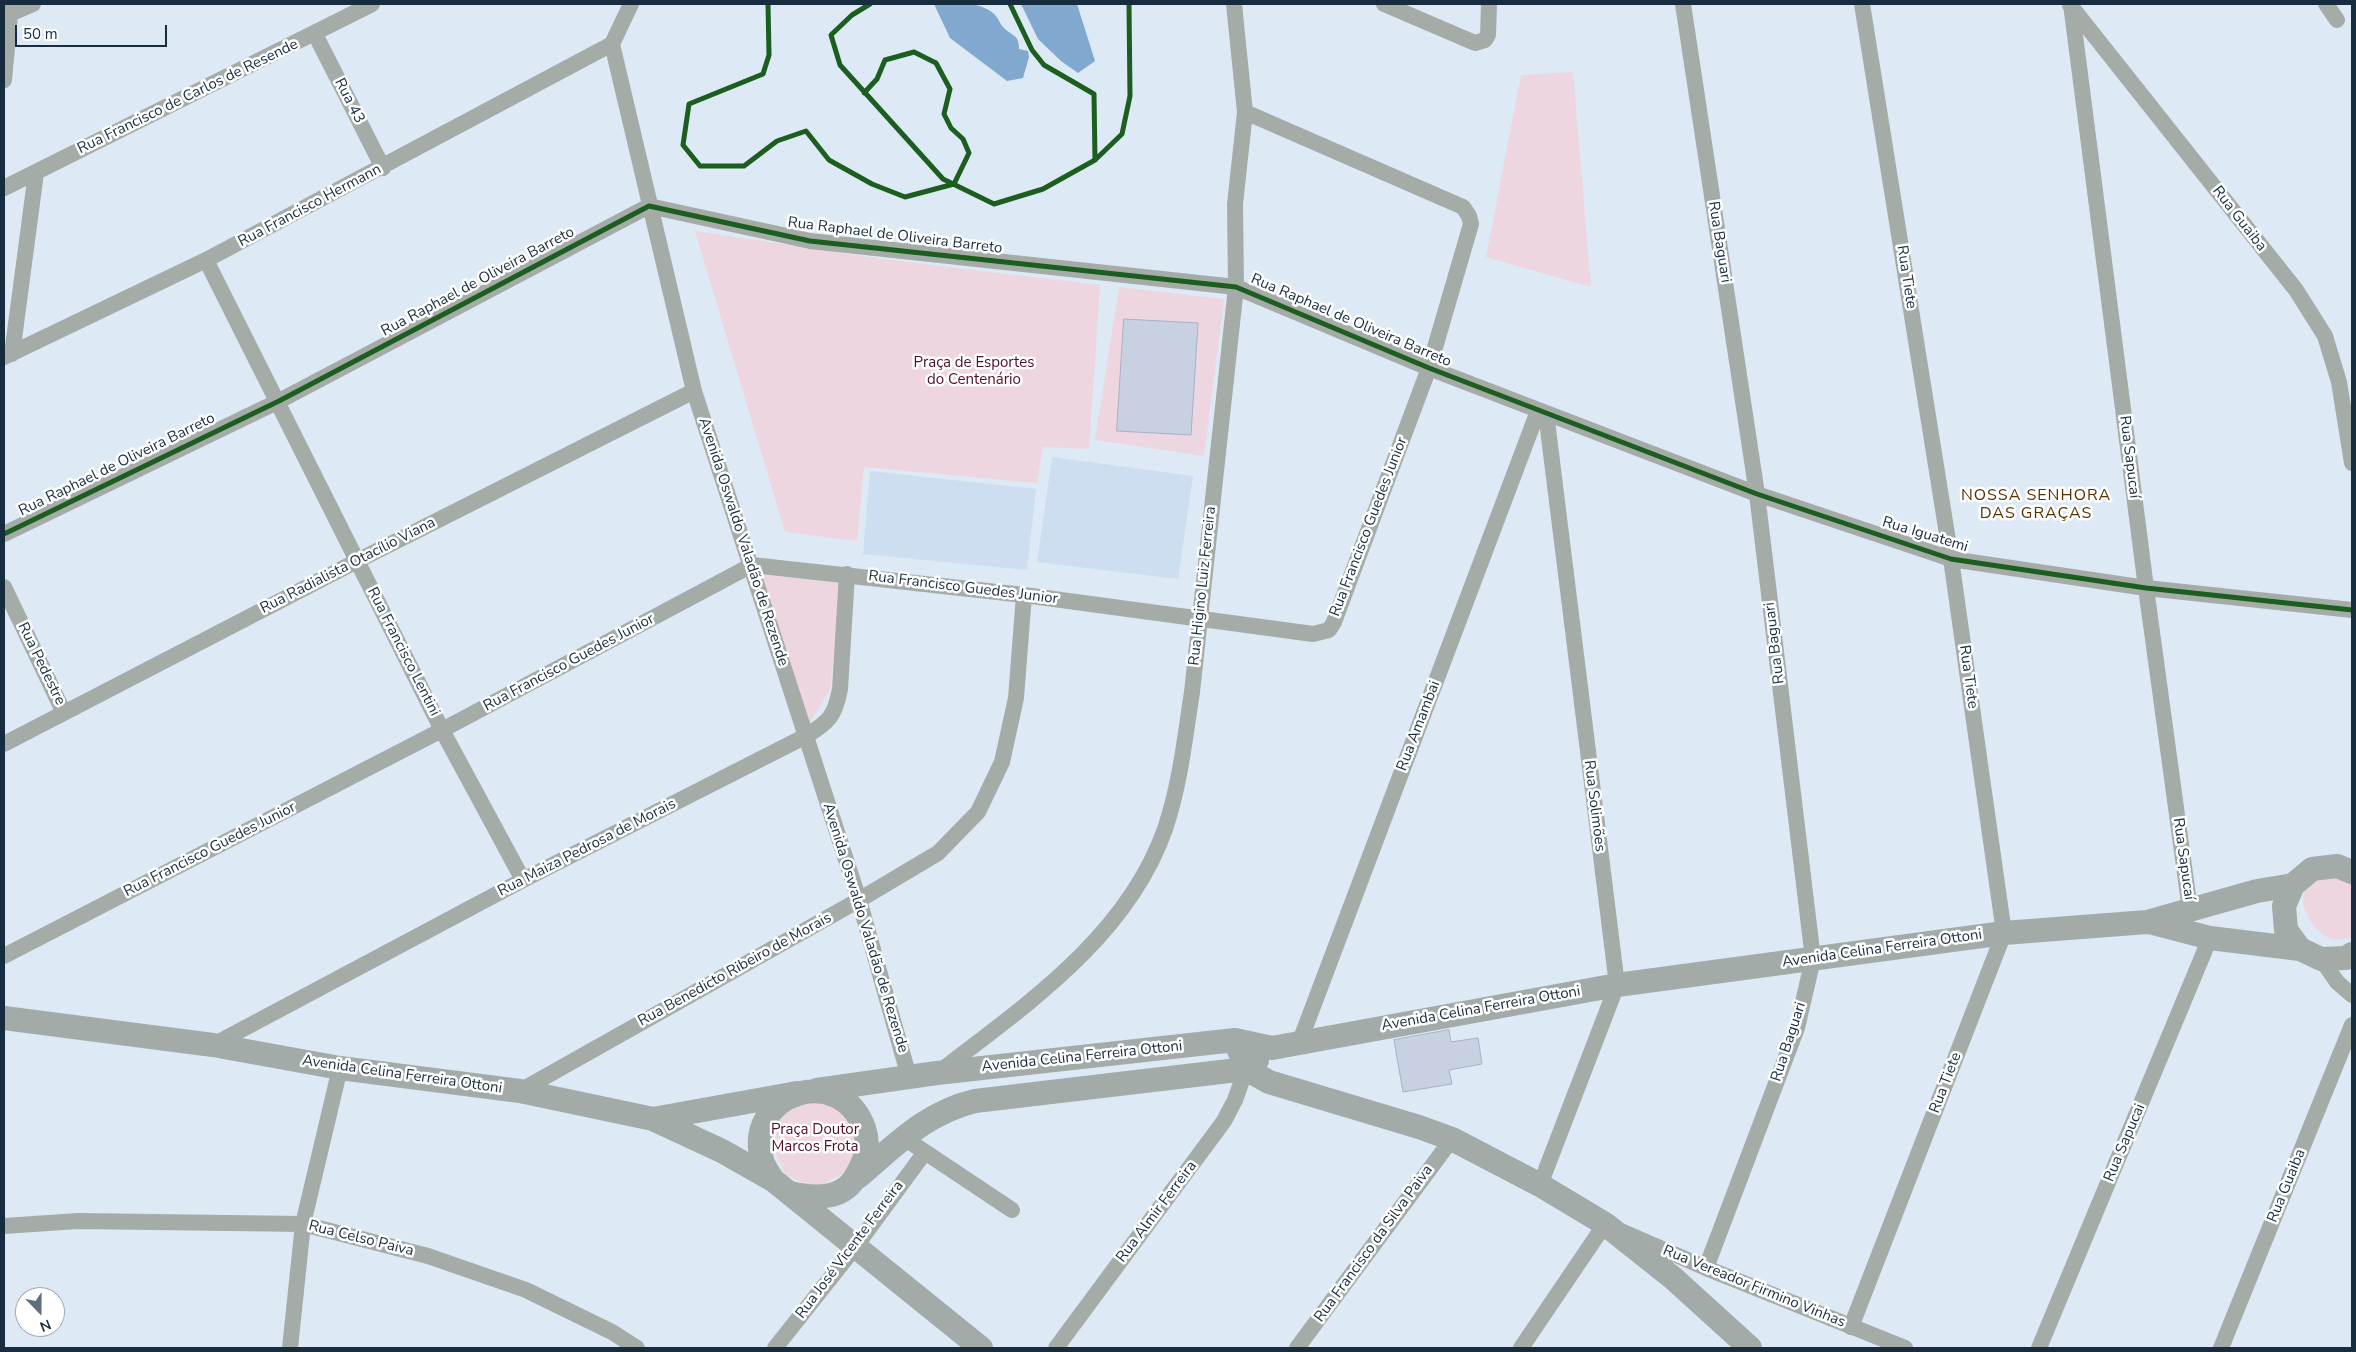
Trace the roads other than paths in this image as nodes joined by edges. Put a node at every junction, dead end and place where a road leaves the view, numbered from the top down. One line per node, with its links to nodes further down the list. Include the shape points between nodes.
1 (33, 4): 11 (street)
2 (372, 4): 13 (street, Rua Francisco de Carlos de Resende)
3 (632, 4): 14 (street)
4 (1234, 4): 16 (street, Rua Higino Luiz Ferreira)
5 (1384, 4): 6 (street, via 1475,43 1485,40 1488,35)
6 (1490, 4)
7 (1683, 4): 29 (street, Rua Baguari)
8 (1862, 4): 31 (street, Rua Tiete)
9 (2070, 4): 28 (street, Rua Guaiba, via 2296,290 2324,336 2339,382); 36 (street, Rua Sapucaí)
10 (2326, 4): 12 (street)
11 (11, 9): 15 (street)
12 (2337, 20)
13 (315, 34): 17 (street, Rua 43); 18 (street, Rua Francisco de Carlos de Resende)
14 (612, 44): 17 (street, Rua Francisco Hermann); 20 (street, Avenida Oswaldo Valadão de Rezende)
15 (4, 80)
16 (1245, 112): 22 (street, Rua Higino Luiz Ferreira, via 1235,204); 24 (street, Rua Francisco Guedes Junior, via 1463,207 1471,224)
17 (384, 168): 21 (street, Rua Francisco Hermann)
18 (36, 173): 19 (street, Rua Francisco de Carlos de Resende); 23 (street)
19 (4, 188)
20 (649, 206): 22 (street, Rua Raphael de Oliveira Barreto, via 810,241); 25 (street, Avenida Oswaldo Valadão de Rezende); 26 (street, Rua Raphael de Oliveira Barreto)
21 (206, 260): 23 (street, Rua Francisco Hermann); 26 (street, Rua Francisco Lentini)
22 (1236, 287): 24 (street, Rua Raphael de Oliveira Barreto); 39 (street, Rua Higino Luiz Ferreira)
23 (8, 355)
24 (1429, 368): 27 (street, Rua Raphael de Oliveira Barreto); 39 (street, Rua Francisco Guedes Junior, via 1329,630 1313,634)
25 (694, 391): 32 (street, Rua Radialista Otacílio Viana); 33 (street, Avenida Oswaldo Valadão de Rezende)
26 (278, 401): 30 (street, Rua Raphael de Oliveira Barreto); 32 (street, Rua Francisco Lentini)
27 (1542, 412): 29 (street, Rua Iguatemi); 57 (street, Rua Solimões); 62 (street, Rua Amambai)
28 (2352, 462)
29 (1757, 494): 31 (street, Rua Iguatemi); 55 (street, Rua Baguari)
30 (4, 534)
31 (1951, 559): 36 (street, Rua Iguatemi); 50 (street, Rua Tiete)
32 (357, 561): 40 (street, Rua Radialista Otacílio Viana); 41 (street, Rua Francisco Lentini)
33 (752, 565): 34 (street, Rua Francisco Guedes Junior); 41 (street, Rua Francisco Guedes Junior); 42 (street, Avenida Oswaldo Valadão de Rezende)
34 (847, 574): 37 (street, Rua Francisco Guedes Junior); 42 (street, Rua Maiza Pedrosa de Morais, via 837,708 827,723)
35 (4, 587): 40 (street, Rua Pedestre)
36 (2146, 588): 38 (street, Rua Iguatemi); 48 (street, Rua Sapucaí)
37 (1024, 595): 39 (street, Rua Francisco Guedes Junior); 47 (street, Rua Benedicto Ribeiro de Morais, via 1016,698 1002,762 978,812 938,853)
38 (2352, 610)
39 (1199, 618): 67 (street, Rua Higino Luiz Ferreira, via 1182,759 1165,829 1142,878 1103,934 1036,996)
40 (64, 713): 43 (street, Rua Radialista Otacílio Viana)
41 (442, 730): 45 (street, Rua Francisco Lentini); 54 (street, Rua Francisco Guedes Junior)
42 (806, 736): 45 (street, Rua Maiza Pedrosa de Morais); 47 (street, Avenida Oswaldo Valadão de Rezende)
43 (4, 744)
44 (2347, 864): 46 (main road, Avenida Celina Ferreira Ottoni, via 2312,869)
45 (523, 880): 63 (street, Rua Maiza Pedrosa de Morais)
46 (2293, 885): 48 (main road, Avenida Celina Ferreira Ottoni); 52 (main road, Avenida Celina Ferreira Ottoni, via 2284,914 2286,930)
47 (860, 900): 68 (street, Avenida Oswaldo Valadão de Rezende); 69 (street, Rua Benedicto Ribeiro de Morais)
48 (2190, 910): 49 (main road, Avenida Celina Ferreira Ottoni)
49 (2147, 922): 50 (main road, Avenida Celina Ferreira Ottoni); 51 (main road, Avenida Celina Ferreira Ottoni)
50 (2004, 933): 55 (main road, Avenida Celina Ferreira Ottoni); 84 (street, Rua Tiete)
51 (2210, 938): 52 (main road, Avenida Celina Ferreira Ottoni); 94 (street, Rua Sapucai)
52 (2300, 949): 56 (main road, Avenida Celina Ferreira Ottoni)
53 (2352, 954): 56 (main road, via 2346,958)
54 (4, 956)
55 (1814, 958): 57 (main road, Avenida Celina Ferreira Ottoni); 83 (street, Rua Baguari, via 1797,1028)
56 (2321, 960): 58 (street, via 2337,982)
57 (1617, 984): 62 (main road, Avenida Celina Ferreira Ottoni); 76 (street, Rua Solimões)
58 (2352, 995)
59 (4, 1018): 63 (main road, Avenida Celina Ferreira Ottoni)
60 (2352, 1025): 95 (street, Rua Guaiba)
61 (1235, 1040): 64 (main road, Avenida Celina Ferreira Ottoni); 66 (main road); 67 (main road, Avenida Celina Ferreira Ottoni)
62 (1300, 1041): 64 (main road, Avenida Celina Ferreira Ottoni)
63 (213, 1045): 65 (main road, Avenida Celina Ferreira Ottoni)
64 (1272, 1048): 66 (main road)
65 (340, 1068): 69 (main road, Avenida Celina Ferreira Ottoni); 79 (street)
66 (1246, 1069): 72 (main road, via 975,1100 932,1116); 73 (main road, via 1269,1082); 89 (street, Rua Almir Ferreira, via 1224,1121)
67 (938, 1073): 68 (main road, Avenida Celina Ferreira Ottoni)
68 (909, 1077): 70 (main road, Avenida Celina Ferreira Ottoni)
69 (520, 1091): 71 (main road, Avenida Celina Ferreira Ottoni)
70 (807, 1092): 71 (main road, Avenida Celina Ferreira Ottoni); 75 (main road, via 841,1098 859,1115 867,1138 865,1163); 77 (main road, via 778,1103 765,1120 759,1141 762,1162)
71 (653, 1119): 77 (main road, via 722,1151)
72 (904, 1138): 74 (street); 75 (main road)
73 (1452, 1139): 76 (main road); 90 (street, Rua Francisco da Silva Paiva)
74 (925, 1152): 78 (street); 82 (street, Rua José Vicente Ferreira)
75 (851, 1183): 77 (main road, via 833,1195 811,1198)
76 (1540, 1185): 80 (main road)
77 (781, 1187): 82 (main road)
78 (1012, 1210)
79 (303, 1224): 81 (street, Rua Celso Paiva, via 78,1221); 85 (street); 86 (street, Rua Celso Paiva, via 428,1256 526,1290 612,1332)
80 (1605, 1224): 83 (street, Rua Vereador Firmino Vinhas); 91 (street); 92 (main road, via 1673,1278)
81 (4, 1226)
82 (856, 1246): 87 (street, Rua José Vicente Ferreira); 88 (main road)
83 (1706, 1268): 84 (street, Rua Vereador Firmino Vinhas)
84 (1851, 1327): 93 (street, Rua Vereador Firmino Vinhas)
85 (290, 1348)
86 (637, 1348)
87 (774, 1348)
88 (981, 1348)
89 (1056, 1348)
90 (1297, 1348)
91 (1521, 1348)
92 (1750, 1348)
93 (1905, 1348)
94 (2039, 1348)
95 (2221, 1348)

